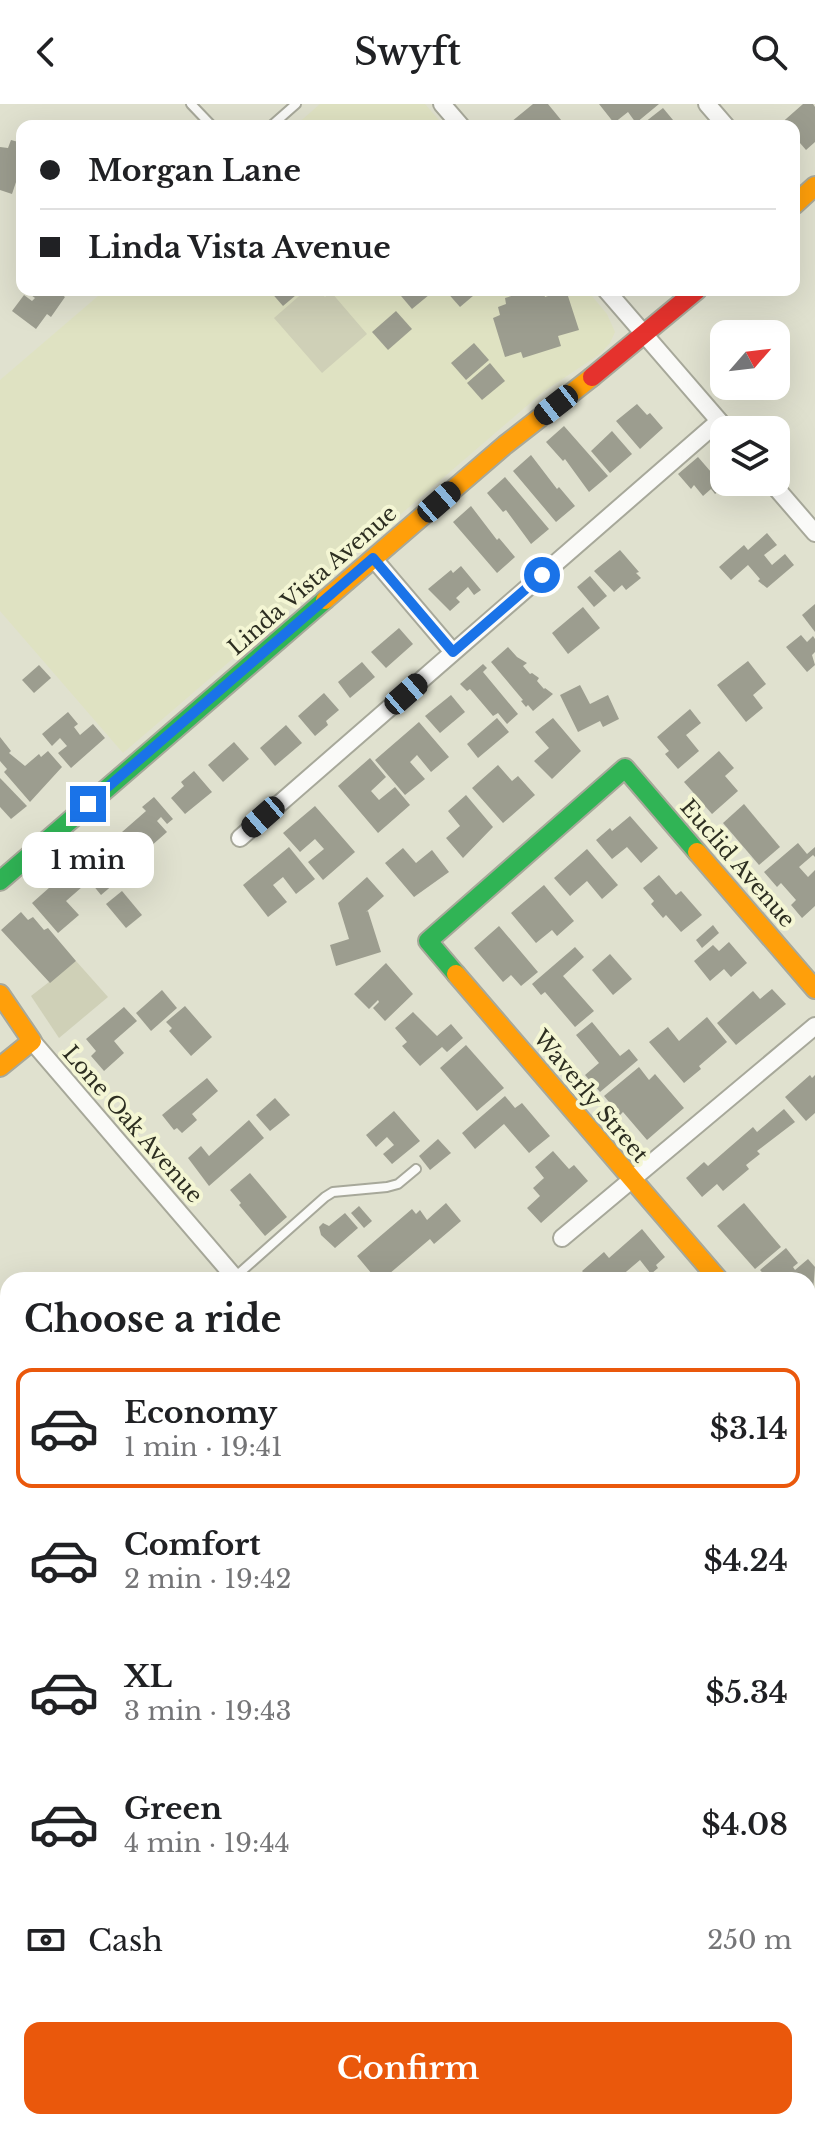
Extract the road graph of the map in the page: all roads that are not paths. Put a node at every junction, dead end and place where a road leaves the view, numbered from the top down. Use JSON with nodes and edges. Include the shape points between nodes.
{"nodes":[{"id":1,"x":191,"y":104,"type":"edge"},
{"id":2,"x":296,"y":104,"type":"edge"},
{"id":3,"x":442,"y":104,"type":"edge"},
{"id":4,"x":707,"y":104,"type":"edge"},
{"id":5,"x":206,"y":120,"type":"edge"},
{"id":6,"x":278,"y":120,"type":"edge"},
{"id":7,"x":456,"y":120,"type":"edge"},
{"id":8,"x":721,"y":120,"type":"edge"},
{"id":9,"x":611,"y":296,"type":"edge"},
{"id":10,"x":690,"y":296,"type":"edge"},
{"id":11,"x":645,"y":335,"type":"junction"},
{"id":12,"x":714,"y":416,"type":"edge"},
{"id":13,"x":710,"y":437,"type":"edge"},
{"id":14,"x":784,"y":496,"type":"edge"},
{"id":15,"x":812,"y":525,"type":"edge"},
{"id":16,"x":373,"y":558,"type":"junction"},
{"id":17,"x":453,"y":652,"type":"junction"},
{"id":18,"x":625,"y":768,"type":"joint"},
{"id":19,"x":240,"y":838,"type":"dead end"},
{"id":20,"x":0,"y":881,"type":"edge"},
{"id":21,"x":815,"y":989,"type":"edge"},
{"id":22,"x":0,"y":994,"type":"edge"},
{"id":23,"x":815,"y":1026,"type":"edge"},
{"id":24,"x":32,"y":1041,"type":"junction"},
{"id":25,"x":0,"y":1067,"type":"edge"},
{"id":26,"x":416,"y":1169,"type":"dead end"},
{"id":27,"x":632,"y":1182,"type":"junction"},
{"id":28,"x":562,"y":1238,"type":"dead end"},
{"id":29,"x":230,"y":1272,"type":"edge"},
{"id":30,"x":244,"y":1272,"type":"edge"},
{"id":31,"x":712,"y":1272,"type":"edge"}],
"edges":[{"from":1,"to":5,"type":"lane"},
{"from":2,"to":6,"type":"lane"},
{"from":3,"to":7,"type":"street"},
{"from":4,"to":8,"type":"street"},
{"from":9,"to":11,"type":"street"},
{"from":10,"to":11,"type":"street","name":"Linda Vista Avenue"},
{"from":11,"to":12,"type":"street"},
{"from":11,"to":16,"type":"street","name":"Linda Vista Avenue"},
{"from":13,"to":17,"type":"street"},
{"from":14,"to":15,"type":"street"},
{"from":16,"to":17,"type":"street"},
{"from":16,"to":20,"type":"street","name":"Linda Vista Avenue"},
{"from":17,"to":19,"type":"street"},
{"from":18,"to":21,"type":"street","name":"Euclid Avenue"},
{"from":18,"to":27,"type":"street","name":"Waverly Street","via":[[428,941]]},
{"from":22,"to":24,"type":"street","name":"Lone Oak Avenue"},
{"from":23,"to":27,"type":"street"},
{"from":24,"to":25,"type":"street"},
{"from":24,"to":29,"type":"street","name":"Lone Oak Avenue"},
{"from":26,"to":30,"type":"lane","via":[[398,1184],[333,1192]]},
{"from":27,"to":28,"type":"street"},
{"from":27,"to":31,"type":"street","name":"Waverly Street"}]}
